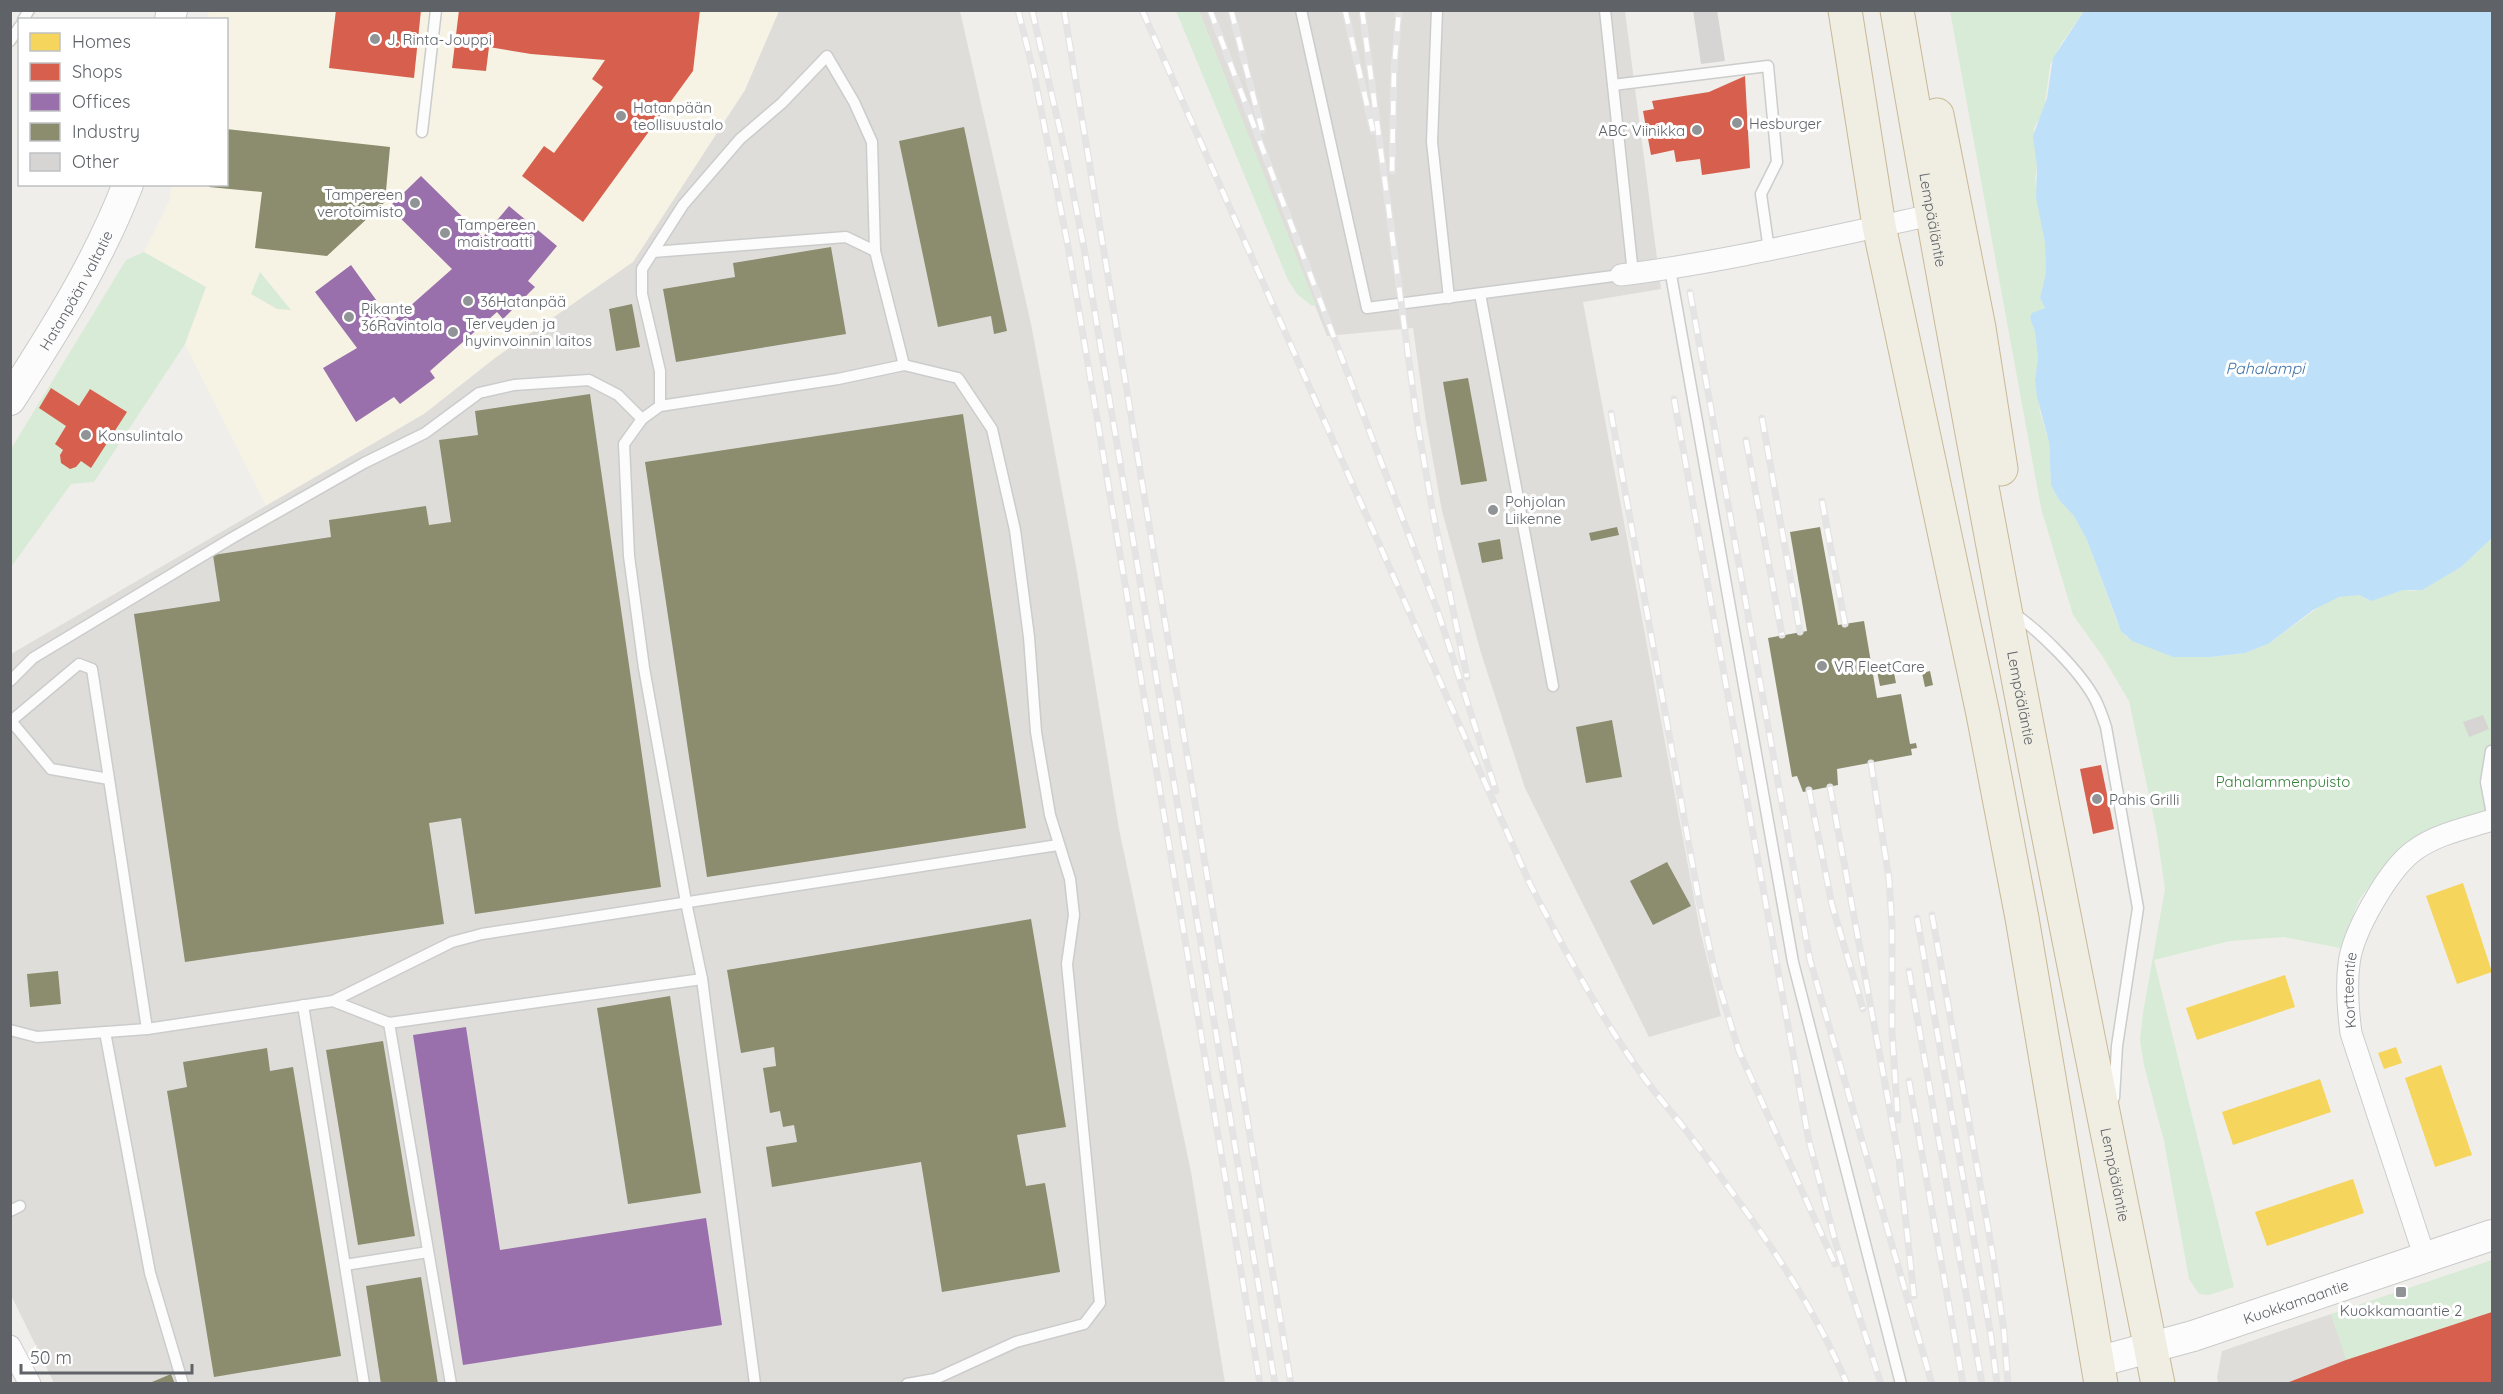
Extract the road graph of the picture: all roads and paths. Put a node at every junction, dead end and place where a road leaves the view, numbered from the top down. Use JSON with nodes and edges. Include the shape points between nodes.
{"nodes":[{"id":1,"x":436,"y":10,"type":"edge"},
{"id":2,"x":1301,"y":10,"type":"edge"},
{"id":3,"x":1437,"y":10,"type":"edge"},
{"id":4,"x":1605,"y":10,"type":"edge"},
{"id":5,"x":1845,"y":10,"type":"edge"},
{"id":6,"x":1897,"y":10,"type":"edge"},
{"id":7,"x":1915,"y":10,"type":"edge"},
{"id":8,"x":1613,"y":85,"type":"junction"},
{"id":9,"x":422,"y":132,"type":"dead end"},
{"id":10,"x":127,"y":186,"type":"edge"},
{"id":11,"x":1932,"y":215,"type":"junction"},
{"id":12,"x":1879,"y":226,"type":"junction"},
{"id":13,"x":1769,"y":250,"type":"junction"},
{"id":14,"x":874,"y":251,"type":"junction"},
{"id":15,"x":653,"y":252,"type":"junction"},
{"id":16,"x":1670,"y":269,"type":"junction"},
{"id":17,"x":1627,"y":274,"type":"junction"},
{"id":18,"x":1480,"y":294,"type":"junction"},
{"id":19,"x":1449,"y":298,"type":"junction"},
{"id":20,"x":904,"y":365,"type":"junction"},
{"id":21,"x":12,"y":397,"type":"edge"},
{"id":22,"x":660,"y":406,"type":"junction"},
{"id":23,"x":642,"y":419,"type":"junction"},
{"id":24,"x":2003,"y":595,"type":"junction"},
{"id":25,"x":10,"y":681,"type":"edge"},
{"id":26,"x":1553,"y":686,"type":"dead end"},
{"id":27,"x":10,"y":721,"type":"edge"},
{"id":28,"x":2491,"y":751,"type":"edge"},
{"id":29,"x":109,"y":779,"type":"junction"},
{"id":30,"x":2493,"y":814,"type":"edge"},
{"id":31,"x":2493,"y":820,"type":"edge"},
{"id":32,"x":1058,"y":845,"type":"junction"},
{"id":33,"x":686,"y":902,"type":"junction"},
{"id":34,"x":702,"y":979,"type":"junction"},
{"id":35,"x":333,"y":1001,"type":"junction"},
{"id":36,"x":303,"y":1005,"type":"junction"},
{"id":37,"x":389,"y":1023,"type":"junction"},
{"id":38,"x":147,"y":1029,"type":"junction"},
{"id":39,"x":10,"y":1030,"type":"edge"},
{"id":40,"x":105,"y":1032,"type":"junction"},
{"id":41,"x":2111,"y":1157,"type":"junction"},
{"id":42,"x":2493,"y":1235,"type":"edge"},
{"id":43,"x":428,"y":1252,"type":"junction"},
{"id":44,"x":2425,"y":1258,"type":"junction"},
{"id":45,"x":345,"y":1265,"type":"junction"},
{"id":46,"x":10,"y":1346,"type":"edge"},
{"id":47,"x":2150,"y":1348,"type":"junction"},
{"id":48,"x":2099,"y":1373,"type":"edge"},
{"id":49,"x":30,"y":1383,"type":"edge"},
{"id":50,"x":183,"y":1383,"type":"edge"},
{"id":51,"x":363,"y":1383,"type":"edge"},
{"id":52,"x":451,"y":1383,"type":"edge"},
{"id":53,"x":755,"y":1383,"type":"edge"},
{"id":54,"x":907,"y":1383,"type":"edge"},
{"id":55,"x":1901,"y":1383,"type":"edge"},
{"id":56,"x":2158,"y":1383,"type":"edge"}],
"edges":[{"from":1,"to":9,"type":"lane"},
{"from":2,"to":19,"type":"lane","via":[[1367,308]]},
{"from":3,"to":19,"type":"lane","via":[[1432,142]]},
{"from":4,"to":8,"type":"lane"},
{"from":5,"to":12,"type":"highway"},
{"from":6,"to":11,"type":"highway","name":"Lempääläntie"},
{"from":7,"to":24,"type":"highway","via":[[1995,422],[2007,520]]},
{"from":8,"to":13,"type":"lane","via":[[1768,66],[1777,162],[1761,194]]},
{"from":8,"to":17,"type":"lane"},
{"from":10,"to":21,"type":"main road","name":"Hatanpään valtatie","via":[[105,241],[69,309]]},
{"from":11,"to":12,"type":"street"},
{"from":11,"to":24,"type":"highway","name":"Lempääläntie"},
{"from":12,"to":13,"type":"street"},
{"from":12,"to":48,"type":"highway","via":[[1983,714],[2037,1000]]},
{"from":13,"to":16,"type":"street"},
{"from":14,"to":15,"type":"lane","via":[[846,237]]},
{"from":14,"to":15,"type":"lane","via":[[872,142],[827,56],[740,139],[684,205]]},
{"from":14,"to":20,"type":"lane"},
{"from":15,"to":22,"type":"lane","via":[[642,269],[642,294],[660,370]]},
{"from":16,"to":17,"type":"street"},
{"from":16,"to":55,"type":"lane","via":[[1793,962]]},
{"from":17,"to":18,"type":"lane"},
{"from":18,"to":19,"type":"lane"},
{"from":18,"to":26,"type":"lane"},
{"from":20,"to":22,"type":"lane"},
{"from":20,"to":32,"type":"lane","via":[[958,378],[992,429],[1015,530],[1036,732]]},
{"from":22,"to":23,"type":"lane"},
{"from":23,"to":25,"type":"lane","via":[[618,395],[589,380],[514,385],[479,393],[425,433],[242,532],[33,658]]},
{"from":23,"to":33,"type":"lane","via":[[624,444],[628,556]]},
{"from":24,"to":41,"type":"highway","name":"Lempääläntie"},
{"from":24,"to":41,"type":"lane","via":[[2085,684],[2106,727],[2138,908],[2117,1046]]},
{"from":27,"to":29,"type":"lane","via":[[51,769]]},
{"from":27,"to":29,"type":"lane","via":[[79,664],[92,669]]},
{"from":28,"to":30,"type":"lane","via":[[2486,782]]},
{"from":29,"to":38,"type":"lane"},
{"from":31,"to":44,"type":"street","name":"Kortteentie","via":[[2414,850],[2370,907],[2349,961],[2346,996],[2351,1033]]},
{"from":32,"to":33,"type":"lane"},
{"from":32,"to":54,"type":"lane","via":[[1070,879],[1074,915],[1067,964],[1100,1303],[1084,1324],[1016,1342],[934,1378]]},
{"from":33,"to":34,"type":"lane"},
{"from":33,"to":35,"type":"lane","via":[[452,942]]},
{"from":34,"to":37,"type":"lane"},
{"from":34,"to":53,"type":"lane"},
{"from":35,"to":36,"type":"lane"},
{"from":35,"to":37,"type":"lane"},
{"from":36,"to":38,"type":"lane"},
{"from":36,"to":45,"type":"lane"},
{"from":37,"to":43,"type":"lane"},
{"from":38,"to":40,"type":"lane"},
{"from":39,"to":40,"type":"lane","via":[[37,1037]]},
{"from":40,"to":50,"type":"lane","via":[[150,1273]]},
{"from":41,"to":47,"type":"highway","name":"Lempääläntie"},
{"from":42,"to":44,"type":"main road","name":"Kuokkamaantie"},
{"from":43,"to":45,"type":"lane"},
{"from":43,"to":52,"type":"lane"},
{"from":44,"to":47,"type":"main road","name":"Kuokkamaantie"},
{"from":45,"to":51,"type":"lane"},
{"from":46,"to":49,"type":"street"},
{"from":47,"to":48,"type":"main road","name":"Kuokkamaantie"},
{"from":47,"to":56,"type":"highway","name":"Lempääläntie"}]}
